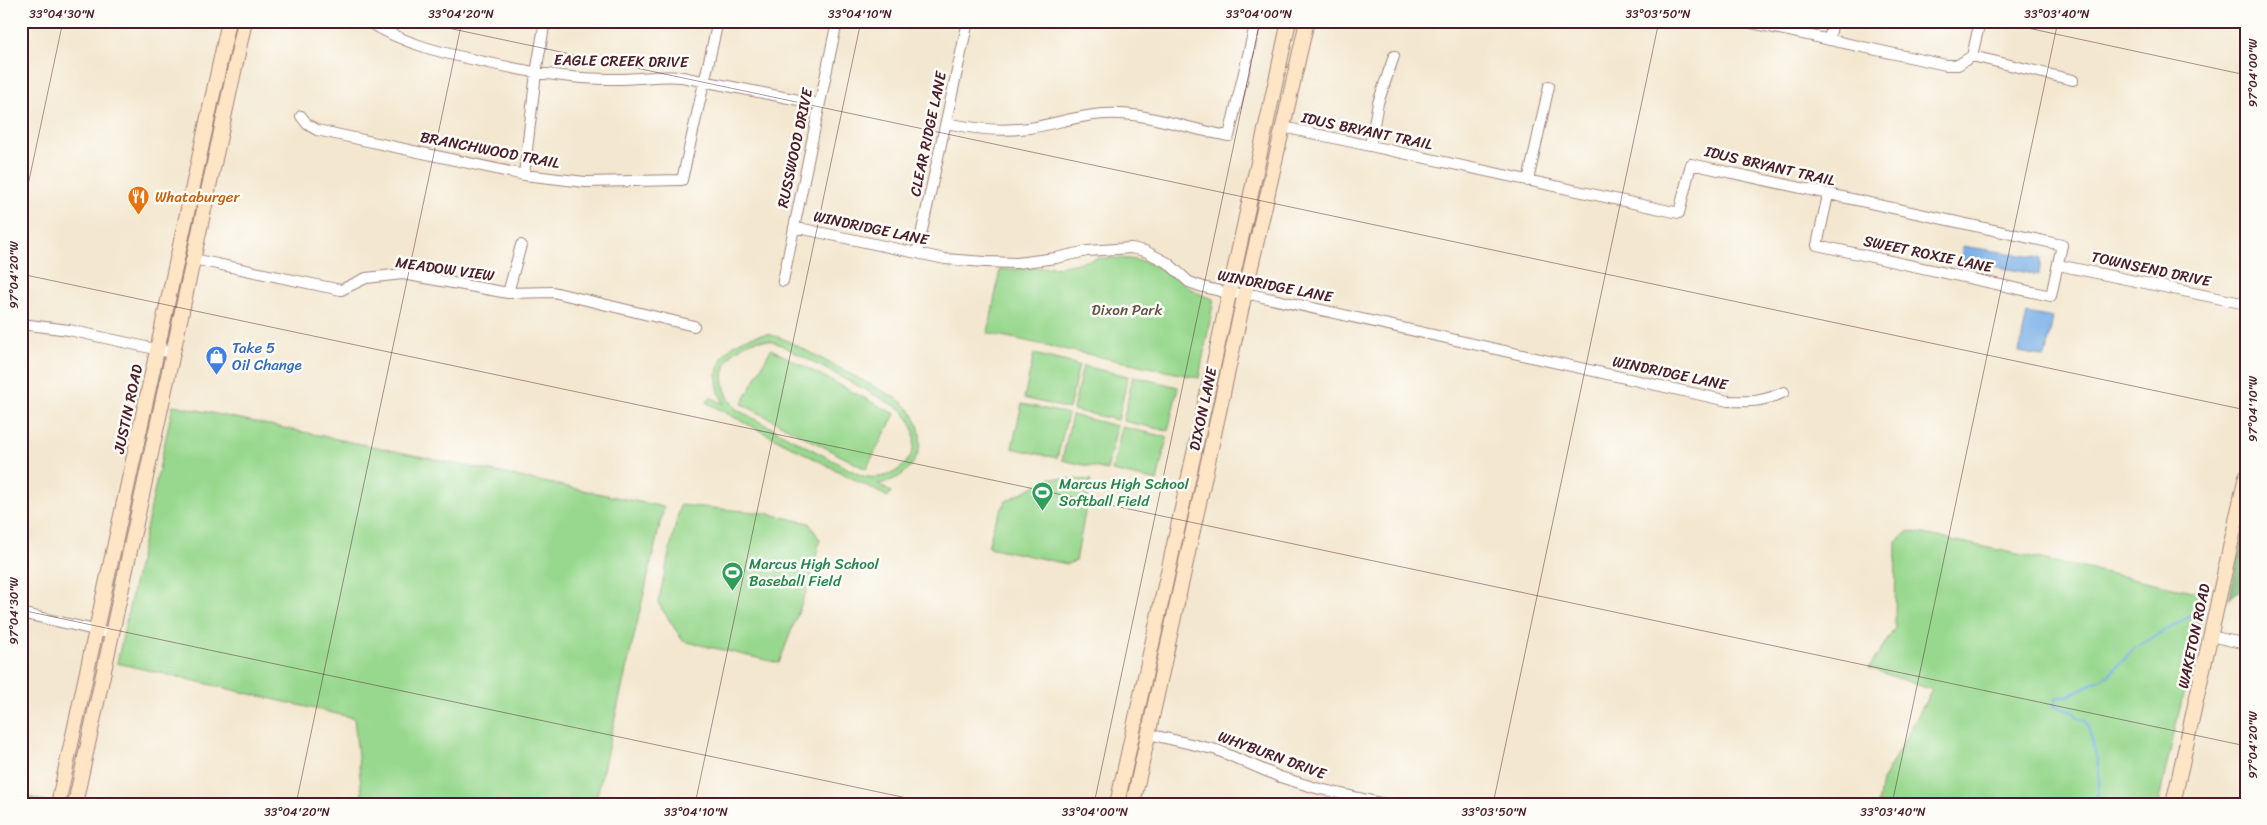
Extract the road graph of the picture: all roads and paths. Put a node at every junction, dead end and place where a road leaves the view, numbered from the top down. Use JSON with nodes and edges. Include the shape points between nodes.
{"nodes":[{"id":1,"x":229,"y":21,"type":"edge"},
{"id":2,"x":245,"y":21,"type":"edge"},
{"id":3,"x":368,"y":21,"type":"edge"},
{"id":4,"x":545,"y":21,"type":"edge"},
{"id":5,"x":718,"y":21,"type":"edge"},
{"id":6,"x":837,"y":21,"type":"edge"},
{"id":7,"x":968,"y":21,"type":"edge"},
{"id":8,"x":1256,"y":21,"type":"edge"},
{"id":9,"x":1290,"y":21,"type":"edge"},
{"id":10,"x":1307,"y":21,"type":"edge"},
{"id":11,"x":1742,"y":21,"type":"edge"},
{"id":12,"x":1834,"y":21,"type":"edge"},
{"id":13,"x":1980,"y":21,"type":"edge"},
{"id":14,"x":1830,"y":40,"type":"junction"},
{"id":15,"x":1394,"y":56,"type":"dead end"},
{"id":16,"x":1972,"y":56,"type":"junction"},
{"id":17,"x":536,"y":73,"type":"junction"},
{"id":18,"x":705,"y":80,"type":"junction"},
{"id":19,"x":2072,"y":80,"type":"dead end"},
{"id":20,"x":1549,"y":86,"type":"dead end"},
{"id":21,"x":819,"y":104,"type":"junction"},
{"id":22,"x":301,"y":116,"type":"dead end"},
{"id":23,"x":946,"y":123,"type":"junction"},
{"id":24,"x":1283,"y":127,"type":"junction"},
{"id":25,"x":1370,"y":146,"type":"junction"},
{"id":26,"x":524,"y":175,"type":"junction"},
{"id":27,"x":1528,"y":182,"type":"junction"},
{"id":28,"x":1828,"y":194,"type":"junction"},
{"id":29,"x":794,"y":227,"type":"junction"},
{"id":30,"x":521,"y":245,"type":"dead end"},
{"id":31,"x":918,"y":253,"type":"junction"},
{"id":32,"x":193,"y":259,"type":"junction"},
{"id":33,"x":2058,"y":265,"type":"junction"},
{"id":34,"x":782,"y":281,"type":"dead end"},
{"id":35,"x":508,"y":293,"type":"junction"},
{"id":36,"x":1245,"y":293,"type":"junction"},
{"id":37,"x":1228,"y":294,"type":"junction"},
{"id":38,"x":2243,"y":302,"type":"edge"},
{"id":39,"x":21,"y":324,"type":"edge"},
{"id":40,"x":694,"y":326,"type":"dead end"},
{"id":41,"x":157,"y":350,"type":"junction"},
{"id":42,"x":173,"y":353,"type":"junction"},
{"id":43,"x":1784,"y":392,"type":"dead end"},
{"id":44,"x":2246,"y":476,"type":"edge"},
{"id":45,"x":21,"y":612,"type":"edge"},
{"id":46,"x":96,"y":630,"type":"junction"},
{"id":47,"x":112,"y":634,"type":"junction"},
{"id":48,"x":2210,"y":636,"type":"junction"},
{"id":49,"x":2246,"y":644,"type":"edge"},
{"id":50,"x":1148,"y":734,"type":"junction"},
{"id":51,"x":58,"y":804,"type":"edge"},
{"id":52,"x":75,"y":804,"type":"edge"},
{"id":53,"x":1117,"y":804,"type":"edge"},
{"id":54,"x":1133,"y":804,"type":"edge"},
{"id":55,"x":1385,"y":804,"type":"edge"},
{"id":56,"x":2174,"y":804,"type":"edge"}],
"edges":[{"from":1,"to":41,"type":"main road","name":"JUSTIN ROAD"},
{"from":2,"to":32,"type":"main road"},
{"from":3,"to":17,"type":"street","name":"EAGLE CREEK DRIVE","via":[[399,38],[444,54]]},
{"from":4,"to":17,"type":"street"},
{"from":5,"to":18,"type":"street"},
{"from":6,"to":21,"type":"street","name":"RUSSWOOD DRIVE"},
{"from":7,"to":23,"type":"street","name":"CLEAR RIDGE LANE"},
{"from":8,"to":23,"type":"street","via":[[1229,136],[1127,114],[1080,117],[1008,130]]},
{"from":9,"to":37,"type":"main road","name":"DIXON LANE"},
{"from":10,"to":24,"type":"main road","name":"DIXON LANE"},
{"from":11,"to":14,"type":"street"},
{"from":12,"to":14,"type":"street"},
{"from":13,"to":16,"type":"street"},
{"from":14,"to":16,"type":"street","via":[[1946,65],[1958,65]]},
{"from":15,"to":25,"type":"street","via":[[1378,103]]},
{"from":16,"to":19,"type":"street"},
{"from":17,"to":18,"type":"street","name":"EAGLE CREEK DRIVE","via":[[612,79],[663,76]]},
{"from":17,"to":26,"type":"street"},
{"from":18,"to":21,"type":"street","name":"EAGLE CREEK DRIVE"},
{"from":18,"to":26,"type":"street","name":"BRANCHWOOD TRAIL","via":[[682,180],[585,182]]},
{"from":20,"to":27,"type":"street"},
{"from":21,"to":29,"type":"street","name":"RUSSWOOD DRIVE"},
{"from":22,"to":26,"type":"street","name":"BRANCHWOOD TRAIL","via":[[307,124],[324,132]]},
{"from":23,"to":31,"type":"street","name":"CLEAR RIDGE LANE"},
{"from":24,"to":25,"type":"street","name":"IDUS BRYANT TRAIL"},
{"from":24,"to":36,"type":"main road","name":"DIXON LANE"},
{"from":25,"to":27,"type":"street","name":"IDUS BRYANT TRAIL"},
{"from":27,"to":28,"type":"street","name":"IDUS BRYANT TRAIL","via":[[1678,213],[1690,164]]},
{"from":28,"to":33,"type":"street","name":"IDUS BRYANT TRAIL","via":[[2062,245]]},
{"from":28,"to":33,"type":"street","name":"SWEET ROXIE LANE","via":[[1817,245],[2052,296]]},
{"from":29,"to":31,"type":"street","name":"WINDRIDGE LANE"},
{"from":29,"to":34,"type":"street","name":"RUSSWOOD DRIVE"},
{"from":30,"to":35,"type":"street"},
{"from":31,"to":37,"type":"street","name":"WINDRIDGE LANE","via":[[953,260],[1017,262],[1130,248],[1145,251],[1168,263],[1189,282]]},
{"from":32,"to":35,"type":"street","name":"MEADOW VIEW","via":[[341,290],[366,278],[403,274]]},
{"from":32,"to":42,"type":"main road"},
{"from":33,"to":38,"type":"street","name":"TOWNSEND DRIVE"},
{"from":35,"to":40,"type":"street","name":"MEADOW VIEW","via":[[553,292]]},
{"from":36,"to":37,"type":"street","name":"WINDRIDGE LANE"},
{"from":36,"to":43,"type":"street","name":"WINDRIDGE LANE","via":[[1728,401],[1750,403]]},
{"from":36,"to":50,"type":"main road","name":"DIXON LANE"},
{"from":37,"to":53,"type":"main road","name":"DIXON LANE"},
{"from":39,"to":41,"type":"street","via":[[69,330]]},
{"from":41,"to":42,"type":"street"},
{"from":41,"to":46,"type":"main road","name":"JUSTIN ROAD"},
{"from":42,"to":47,"type":"main road"},
{"from":44,"to":48,"type":"main road","name":"WAKETON ROAD"},
{"from":45,"to":46,"type":"street"},
{"from":46,"to":47,"type":"street"},
{"from":46,"to":51,"type":"main road","name":"JUSTIN ROAD"},
{"from":47,"to":52,"type":"main road"},
{"from":48,"to":49,"type":"street"},
{"from":48,"to":56,"type":"main road","name":"WAKETON ROAD"},
{"from":50,"to":54,"type":"main road","name":"DIXON LANE"},
{"from":50,"to":55,"type":"street","name":"WHYBURN DRIVE","via":[[1217,750],[1280,777]]}]}
